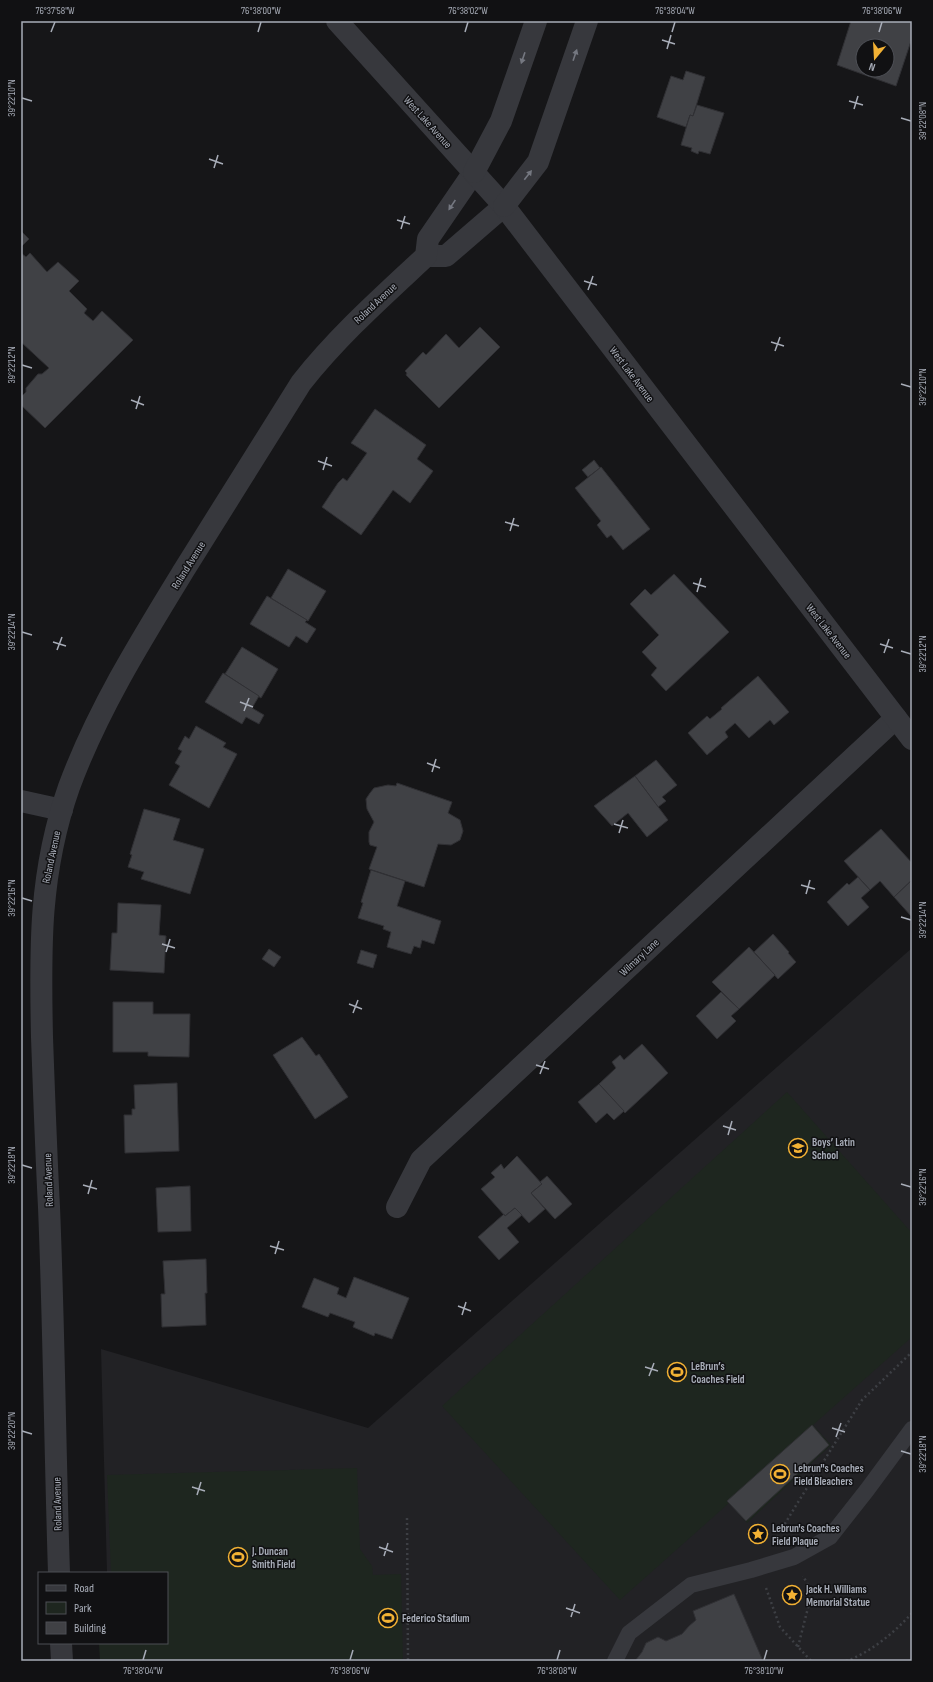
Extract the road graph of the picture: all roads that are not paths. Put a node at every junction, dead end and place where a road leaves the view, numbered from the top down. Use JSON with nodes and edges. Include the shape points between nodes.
{"nodes":[{"id":1,"x":337,"y":21,"type":"edge"},
{"id":2,"x":536,"y":21,"type":"edge"},
{"id":3,"x":587,"y":21,"type":"edge"},
{"id":4,"x":474,"y":172,"type":"junction"},
{"id":5,"x":504,"y":206,"type":"junction"},
{"id":6,"x":426,"y":256,"type":"junction"},
{"id":7,"x":896,"y":718,"type":"junction"},
{"id":8,"x":912,"y":739,"type":"edge"},
{"id":9,"x":21,"y":801,"type":"edge"},
{"id":10,"x":62,"y":810,"type":"junction"},
{"id":11,"x":397,"y":1207,"type":"dead end"},
{"id":12,"x":912,"y":1429,"type":"edge"},
{"id":13,"x":59,"y":1572,"type":"edge"},
{"id":14,"x":61,"y":1644,"type":"edge"},
{"id":15,"x":62,"y":1661,"type":"edge"},
{"id":16,"x":615,"y":1661,"type":"edge"}],
"edges":[{"from":1,"to":4,"type":"street","name":"West Lake Avenue"},
{"from":2,"to":4,"type":"street","one_way":true,"via":[[501,121]]},
{"from":5,"to":3,"type":"street","one_way":true,"via":[[538,162]]},
{"from":4,"to":5,"type":"street","name":"West Lake Avenue"},
{"from":4,"to":6,"type":"street","one_way":true,"via":[[428,239]]},
{"from":5,"to":6,"type":"street","via":[[446,256]]},
{"from":5,"to":7,"type":"street","name":"West Lake Avenue"},
{"from":6,"to":10,"type":"street","name":"Roland Avenue","via":[[362,315],[325,353],[301,383],[163,604],[123,674],[90,735]]},
{"from":7,"to":8,"type":"street","name":"West Lake Avenue"},
{"from":7,"to":11,"type":"street","name":"Wilmary Lane","via":[[421,1160]]},
{"from":9,"to":10,"type":"street"},
{"from":10,"to":13,"type":"street","name":"Roland Avenue","via":[[49,858],[44,896],[41,975]]},
{"from":12,"to":16,"type":"lane","via":[[830,1537],[794,1557],[691,1585],[629,1633]]},
{"from":14,"to":15,"type":"street"}]}
